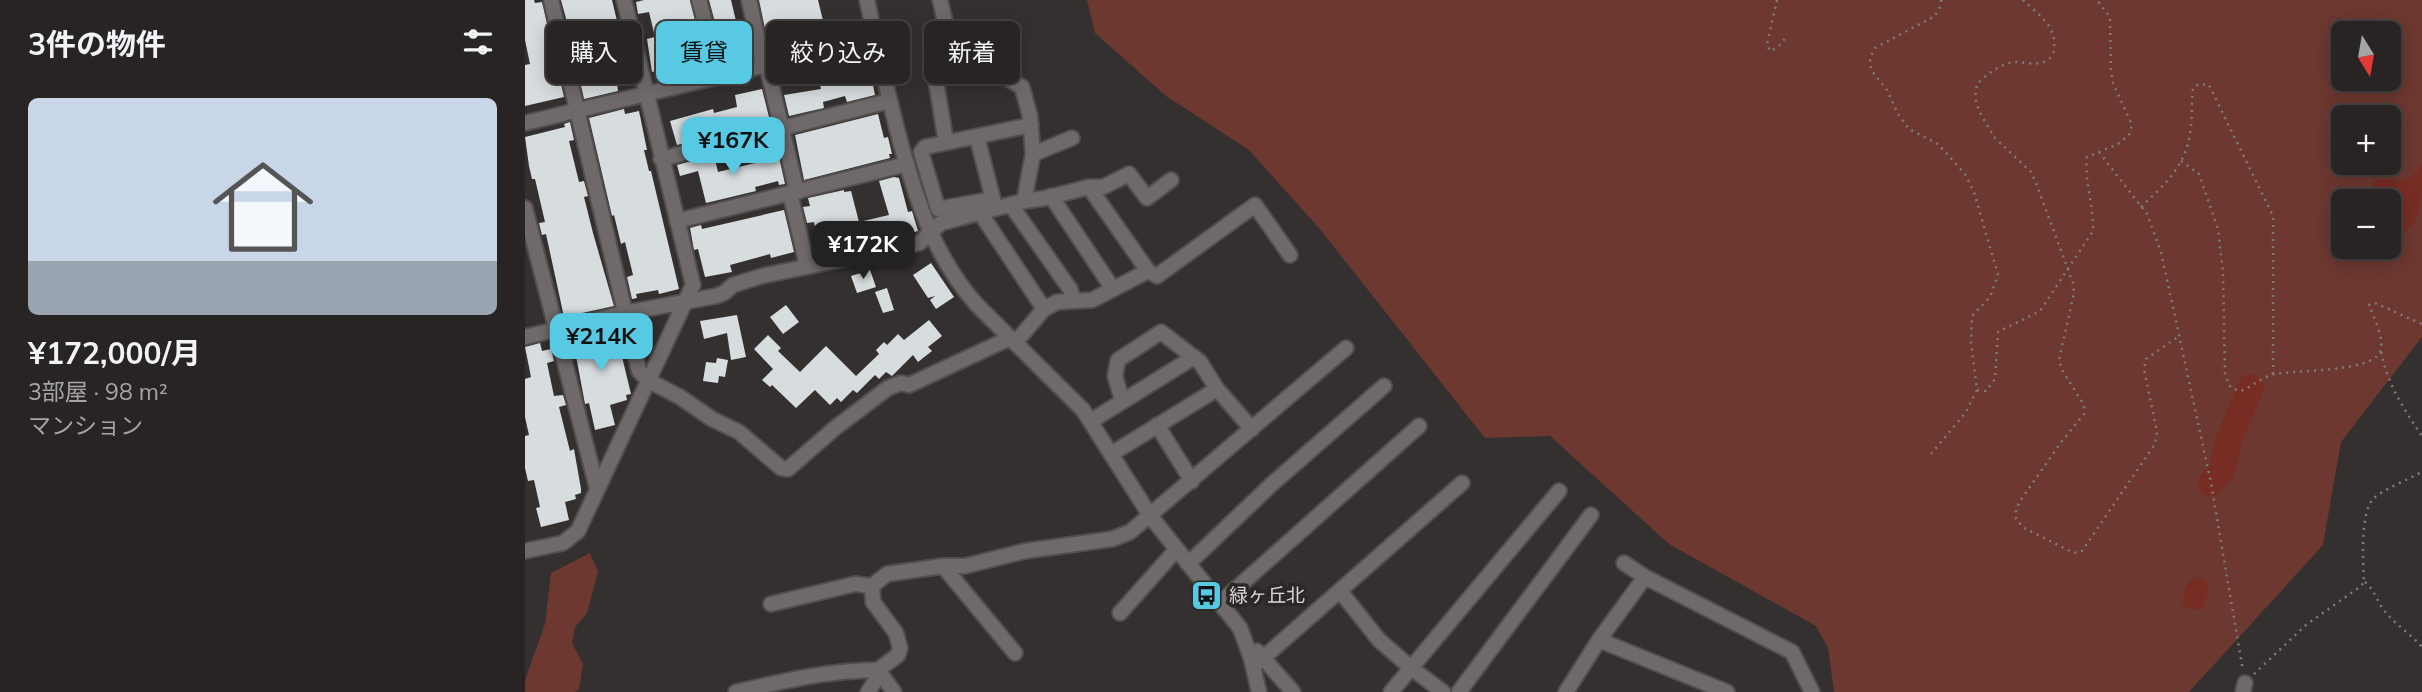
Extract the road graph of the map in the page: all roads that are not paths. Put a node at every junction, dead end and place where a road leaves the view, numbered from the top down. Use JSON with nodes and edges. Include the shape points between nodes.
{"nodes":[{"id":1,"x":551,"y":0,"type":"edge"},
{"id":2,"x":624,"y":0,"type":"edge"},
{"id":3,"x":699,"y":0,"type":"edge"},
{"id":4,"x":749,"y":0,"type":"edge"},
{"id":5,"x":867,"y":0,"type":"edge"},
{"id":6,"x":940,"y":0,"type":"edge"},
{"id":7,"x":705,"y":21,"type":"edge"},
{"id":8,"x":871,"y":21,"type":"edge"},
{"id":9,"x":944,"y":21,"type":"edge"},
{"id":10,"x":764,"y":64,"type":"junction"},
{"id":11,"x":752,"y":67,"type":"edge"},
{"id":12,"x":681,"y":84,"type":"edge"},
{"id":13,"x":886,"y":84,"type":"edge"},
{"id":14,"x":936,"y":84,"type":"edge"},
{"id":15,"x":1017,"y":84,"type":"edge"},
{"id":16,"x":647,"y":92,"type":"junction"},
{"id":17,"x":890,"y":101,"type":"junction"},
{"id":18,"x":578,"y":109,"type":"junction"},
{"id":19,"x":525,"y":122,"type":"edge"},
{"id":20,"x":1031,"y":125,"type":"junction"},
{"id":21,"x":782,"y":128,"type":"junction"},
{"id":22,"x":977,"y":137,"type":"junction"},
{"id":23,"x":1072,"y":138,"type":"dead end"},
{"id":24,"x":946,"y":142,"type":"junction"},
{"id":25,"x":1033,"y":154,"type":"junction"},
{"id":26,"x":661,"y":159,"type":"junction"},
{"id":27,"x":907,"y":164,"type":"junction"},
{"id":28,"x":1171,"y":180,"type":"dead end"},
{"id":29,"x":1090,"y":187,"type":"junction"},
{"id":30,"x":794,"y":192,"type":"junction"},
{"id":31,"x":1051,"y":196,"type":"junction"},
{"id":32,"x":1024,"y":201,"type":"junction"},
{"id":33,"x":994,"y":207,"type":"junction"},
{"id":34,"x":525,"y":208,"type":"edge"},
{"id":35,"x":677,"y":221,"type":"junction"},
{"id":36,"x":930,"y":235,"type":"junction"},
{"id":37,"x":1290,"y":254,"type":"dead end"},
{"id":38,"x":807,"y":266,"type":"junction"},
{"id":39,"x":1148,"y":271,"type":"junction"},
{"id":40,"x":1113,"y":289,"type":"junction"},
{"id":41,"x":688,"y":300,"type":"junction"},
{"id":42,"x":1074,"y":301,"type":"junction"},
{"id":43,"x":1044,"y":309,"type":"junction"},
{"id":44,"x":625,"y":313,"type":"junction"},
{"id":45,"x":555,"y":330,"type":"junction"},
{"id":46,"x":525,"y":337,"type":"edge"},
{"id":47,"x":1013,"y":340,"type":"junction"},
{"id":48,"x":1346,"y":348,"type":"dead end"},
{"id":49,"x":1194,"y":357,"type":"junction"},
{"id":50,"x":649,"y":381,"type":"junction"},
{"id":51,"x":1384,"y":386,"type":"dead end"},
{"id":52,"x":1217,"y":388,"type":"junction"},
{"id":53,"x":1122,"y":400,"type":"junction"},
{"id":54,"x":1091,"y":421,"type":"junction"},
{"id":55,"x":1157,"y":425,"type":"junction"},
{"id":56,"x":1419,"y":426,"type":"dead end"},
{"id":57,"x":1252,"y":429,"type":"junction"},
{"id":58,"x":1111,"y":454,"type":"junction"},
{"id":59,"x":1192,"y":481,"type":"junction"},
{"id":60,"x":1462,"y":483,"type":"dead end"},
{"id":61,"x":597,"y":488,"type":"junction"},
{"id":62,"x":1559,"y":491,"type":"dead end"},
{"id":63,"x":1591,"y":515,"type":"dead end"},
{"id":64,"x":1151,"y":517,"type":"junction"},
{"id":65,"x":1176,"y":550,"type":"junction"},
{"id":66,"x":525,"y":551,"type":"edge"},
{"id":67,"x":1624,"y":563,"type":"dead end"},
{"id":68,"x":1188,"y":564,"type":"junction"},
{"id":69,"x":943,"y":566,"type":"junction"},
{"id":70,"x":1645,"y":577,"type":"junction"},
{"id":71,"x":872,"y":586,"type":"junction"},
{"id":72,"x":1340,"y":591,"type":"junction"},
{"id":73,"x":1220,"y":603,"type":"junction"},
{"id":74,"x":771,"y":604,"type":"dead end"},
{"id":75,"x":1120,"y":613,"type":"dead end"},
{"id":76,"x":1599,"y":639,"type":"junction"},
{"id":77,"x":1015,"y":653,"type":"dead end"},
{"id":78,"x":1258,"y":662,"type":"junction"},
{"id":79,"x":1410,"y":667,"type":"junction"},
{"id":80,"x":879,"y":670,"type":"junction"},
{"id":81,"x":736,"y":692,"type":"edge"},
{"id":82,"x":868,"y":692,"type":"edge"},
{"id":83,"x":894,"y":692,"type":"edge"},
{"id":84,"x":1259,"y":692,"type":"edge"},
{"id":85,"x":1293,"y":692,"type":"edge"},
{"id":86,"x":1391,"y":692,"type":"edge"},
{"id":87,"x":1443,"y":692,"type":"edge"},
{"id":88,"x":1458,"y":692,"type":"edge"},
{"id":89,"x":1566,"y":692,"type":"edge"},
{"id":90,"x":1727,"y":692,"type":"edge"},
{"id":91,"x":1812,"y":692,"type":"edge"}],
"edges":[{"from":1,"to":18,"type":"street"},
{"from":2,"to":16,"type":"street"},
{"from":3,"to":7,"type":"street"},
{"from":4,"to":10,"type":"street"},
{"from":5,"to":8,"type":"street"},
{"from":6,"to":9,"type":"street"},
{"from":10,"to":11,"type":"street"},
{"from":10,"to":21,"type":"street"},
{"from":12,"to":16,"type":"street"},
{"from":13,"to":17,"type":"street"},
{"from":14,"to":24,"type":"street"},
{"from":15,"to":20,"type":"street","via":[[1022,87]]},
{"from":16,"to":18,"type":"street"},
{"from":16,"to":26,"type":"street"},
{"from":17,"to":21,"type":"street"},
{"from":17,"to":27,"type":"street"},
{"from":18,"to":19,"type":"street"},
{"from":18,"to":44,"type":"street"},
{"from":20,"to":22,"type":"street"},
{"from":20,"to":25,"type":"street"},
{"from":21,"to":26,"type":"street"},
{"from":21,"to":30,"type":"street"},
{"from":22,"to":24,"type":"street"},
{"from":22,"to":33,"type":"street"},
{"from":23,"to":25,"type":"street"},
{"from":24,"to":33,"type":"street","via":[[921,152],[938,209]]},
{"from":25,"to":32,"type":"street"},
{"from":26,"to":35,"type":"street"},
{"from":27,"to":30,"type":"street"},
{"from":27,"to":36,"type":"street"},
{"from":28,"to":29,"type":"street","via":[[1147,198],[1129,174],[1103,187]]},
{"from":29,"to":31,"type":"street"},
{"from":29,"to":39,"type":"street"},
{"from":30,"to":35,"type":"street"},
{"from":30,"to":38,"type":"street"},
{"from":31,"to":32,"type":"street"},
{"from":31,"to":40,"type":"street"},
{"from":32,"to":33,"type":"street"},
{"from":33,"to":36,"type":"street","via":[[941,223]]},
{"from":33,"to":42,"type":"street","via":[[1013,208]]},
{"from":33,"to":43,"type":"street"},
{"from":34,"to":45,"type":"street"},
{"from":35,"to":41,"type":"street","via":[[693,285]]},
{"from":36,"to":38,"type":"street","via":[[908,246]]},
{"from":36,"to":47,"type":"street","via":[[963,289]]},
{"from":37,"to":39,"type":"street","via":[[1255,205],[1157,275]]},
{"from":38,"to":41,"type":"street","via":[[743,282],[716,296]]},
{"from":39,"to":40,"type":"street"},
{"from":40,"to":42,"type":"street","via":[[1092,300]]},
{"from":41,"to":44,"type":"street"},
{"from":41,"to":50,"type":"street"},
{"from":42,"to":43,"type":"street"},
{"from":43,"to":47,"type":"street"},
{"from":44,"to":45,"type":"street"},
{"from":44,"to":50,"type":"street","via":[[639,371]]},
{"from":45,"to":46,"type":"street"},
{"from":45,"to":61,"type":"street"},
{"from":47,"to":50,"type":"street","via":[[909,385],[888,388],[788,469],[739,432]]},
{"from":47,"to":54,"type":"street"},
{"from":48,"to":57,"type":"street"},
{"from":49,"to":52,"type":"street"},
{"from":49,"to":53,"type":"street"},
{"from":49,"to":53,"type":"street","via":[[1161,332],[1118,360],[1115,376]]},
{"from":50,"to":61,"type":"street"},
{"from":51,"to":68,"type":"street"},
{"from":52,"to":55,"type":"street"},
{"from":52,"to":57,"type":"street"},
{"from":53,"to":54,"type":"street"},
{"from":54,"to":58,"type":"street"},
{"from":55,"to":58,"type":"street"},
{"from":55,"to":59,"type":"street"},
{"from":56,"to":73,"type":"street"},
{"from":57,"to":59,"type":"street"},
{"from":58,"to":64,"type":"street"},
{"from":59,"to":64,"type":"street"},
{"from":60,"to":72,"type":"street"},
{"from":61,"to":66,"type":"street","via":[[571,538]]},
{"from":62,"to":79,"type":"street"},
{"from":63,"to":88,"type":"street"},
{"from":64,"to":65,"type":"street"},
{"from":64,"to":69,"type":"street","via":[[1112,539]]},
{"from":65,"to":68,"type":"street"},
{"from":65,"to":75,"type":"street"},
{"from":67,"to":70,"type":"street"},
{"from":68,"to":73,"type":"street"},
{"from":69,"to":71,"type":"street","via":[[887,574]]},
{"from":69,"to":77,"type":"street"},
{"from":70,"to":76,"type":"street"},
{"from":70,"to":91,"type":"street","via":[[1792,652]]},
{"from":71,"to":74,"type":"street","via":[[855,584]]},
{"from":71,"to":80,"type":"street","via":[[873,602],[896,633],[900,648]]},
{"from":72,"to":78,"type":"street"},
{"from":72,"to":79,"type":"street","via":[[1379,640]]},
{"from":73,"to":78,"type":"street"},
{"from":76,"to":89,"type":"street"},
{"from":76,"to":90,"type":"street"},
{"from":78,"to":84,"type":"street"},
{"from":78,"to":85,"type":"street"},
{"from":79,"to":86,"type":"street"},
{"from":79,"to":87,"type":"street"},
{"from":80,"to":81,"type":"street","via":[[851,670]]},
{"from":80,"to":82,"type":"street"},
{"from":80,"to":83,"type":"street"}]}
